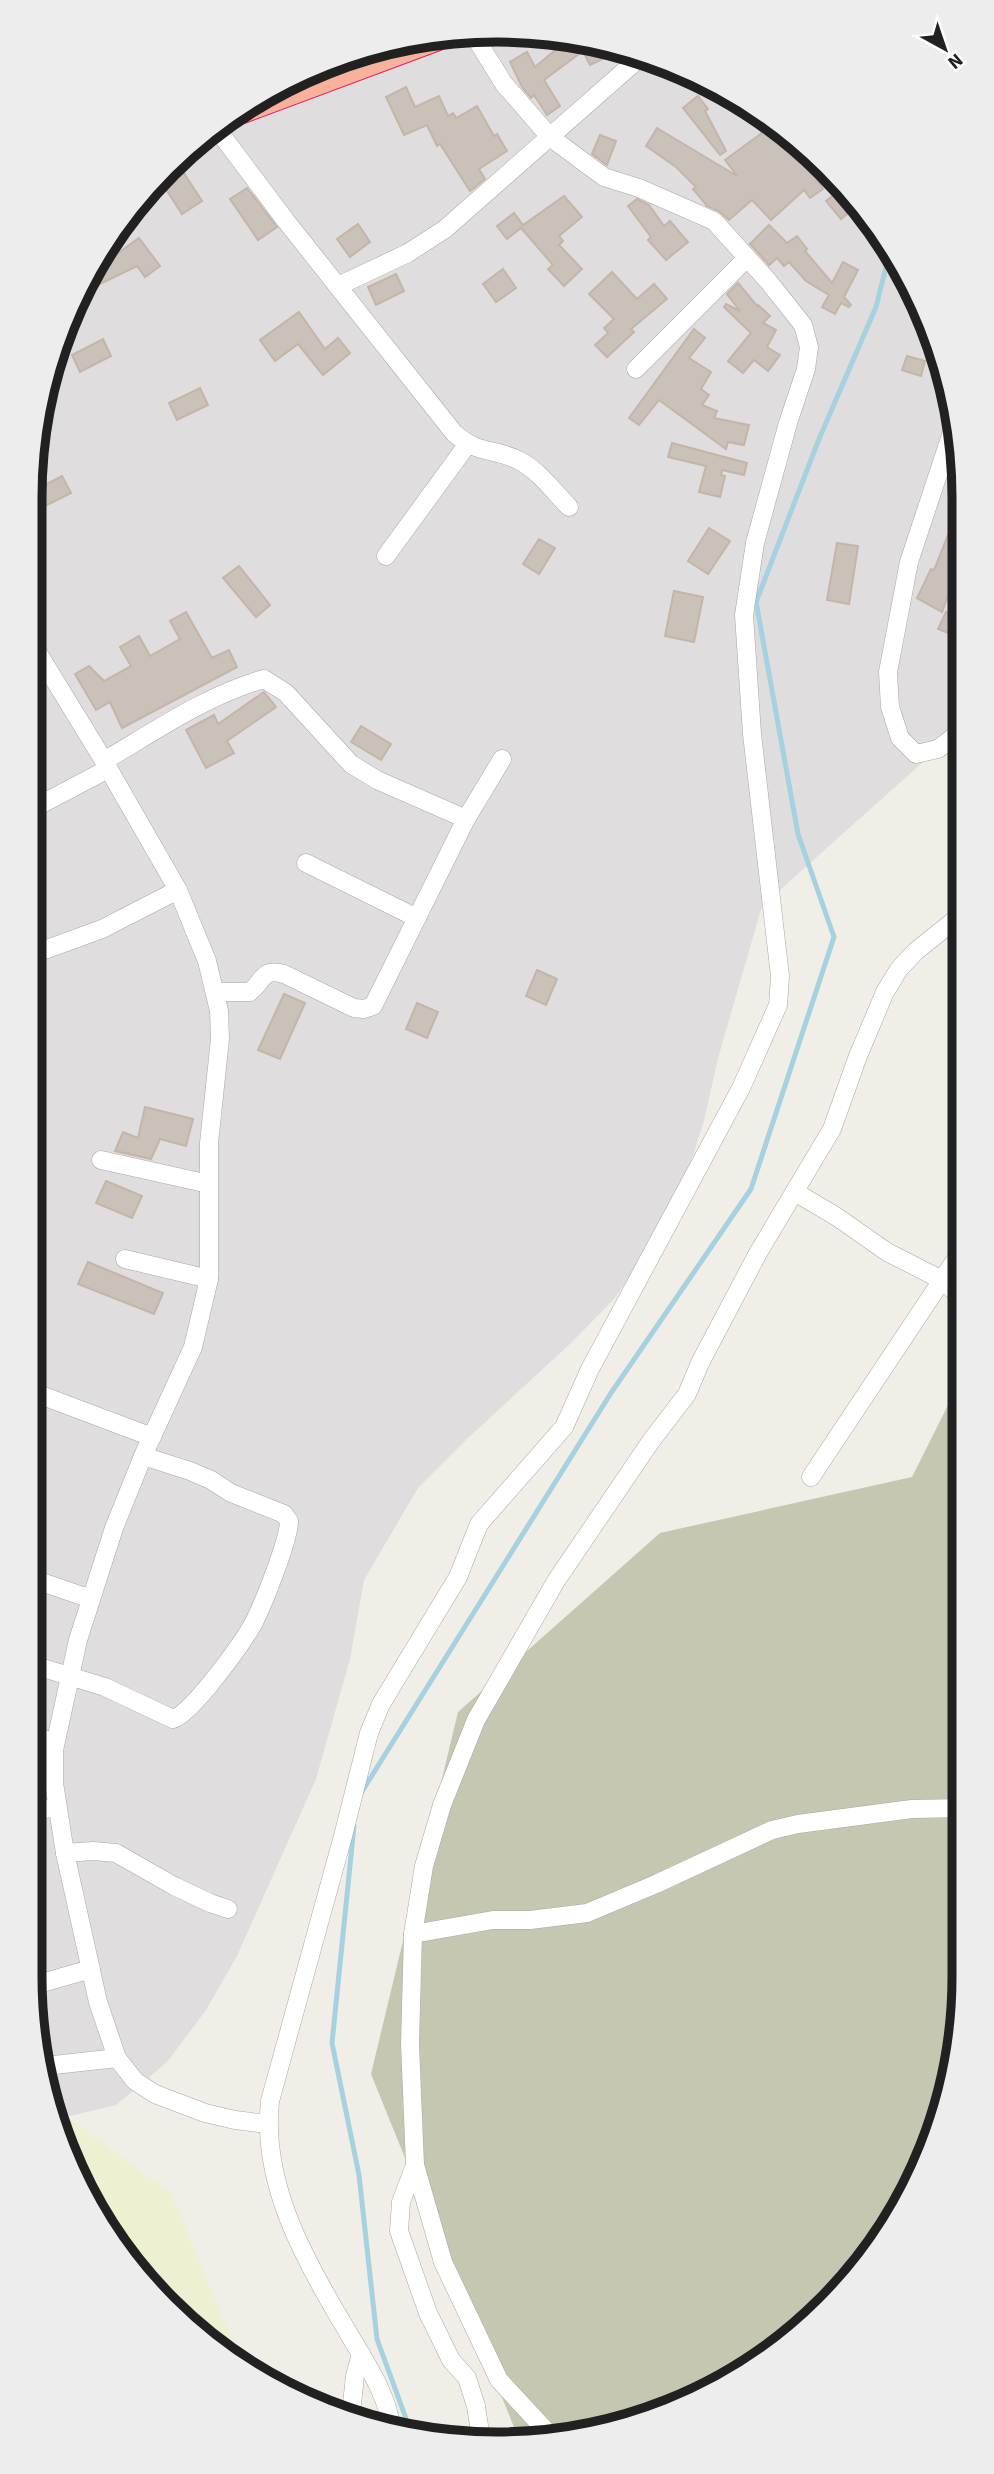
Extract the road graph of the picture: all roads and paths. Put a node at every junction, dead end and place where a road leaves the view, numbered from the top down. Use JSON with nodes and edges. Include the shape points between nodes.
{"nodes":[{"id":1,"x":478,"y":43,"type":"edge"},
{"id":2,"x":366,"y":62,"type":"edge"},
{"id":3,"x":633,"y":63,"type":"edge"},
{"id":4,"x":312,"y":82,"type":"edge"},
{"id":5,"x":222,"y":134,"type":"edge"},
{"id":6,"x":550,"y":137,"type":"junction"},
{"id":7,"x":747,"y":258,"type":"junction"},
{"id":8,"x":338,"y":286,"type":"junction"},
{"id":9,"x":636,"y":369,"type":"dead end"},
{"id":10,"x":949,"y":443,"type":"edge"},
{"id":11,"x":467,"y":445,"type":"junction"},
{"id":12,"x":569,"y":507,"type":"dead end"},
{"id":13,"x":386,"y":556,"type":"dead end"},
{"id":14,"x":42,"y":660,"type":"edge"},
{"id":15,"x":952,"y":738,"type":"edge"},
{"id":16,"x":502,"y":759,"type":"dead end"},
{"id":17,"x":106,"y":765,"type":"junction"},
{"id":18,"x":42,"y":803,"type":"edge"},
{"id":19,"x":466,"y":818,"type":"junction"},
{"id":20,"x":306,"y":863,"type":"dead end"},
{"id":21,"x":178,"y":890,"type":"junction"},
{"id":22,"x":417,"y":918,"type":"junction"},
{"id":23,"x":952,"y":922,"type":"edge"},
{"id":24,"x":47,"y":949,"type":"dead end"},
{"id":25,"x":215,"y":992,"type":"junction"},
{"id":26,"x":101,"y":1160,"type":"dead end"},
{"id":27,"x":209,"y":1184,"type":"junction"},
{"id":28,"x":794,"y":1192,"type":"junction"},
{"id":29,"x":125,"y":1259,"type":"dead end"},
{"id":30,"x":952,"y":1265,"type":"edge"},
{"id":31,"x":209,"y":1279,"type":"junction"},
{"id":32,"x":942,"y":1280,"type":"junction"},
{"id":33,"x":952,"y":1289,"type":"edge"},
{"id":34,"x":42,"y":1396,"type":"edge"},
{"id":35,"x":152,"y":1437,"type":"junction"},
{"id":36,"x":143,"y":1456,"type":"junction"},
{"id":37,"x":811,"y":1476,"type":"dead end"},
{"id":38,"x":42,"y":1582,"type":"edge"},
{"id":39,"x":91,"y":1599,"type":"junction"},
{"id":40,"x":42,"y":1667,"type":"edge"},
{"id":41,"x":70,"y":1674,"type":"junction"},
{"id":42,"x":42,"y":1739,"type":"edge"},
{"id":43,"x":55,"y":1741,"type":"junction"},
{"id":44,"x":57,"y":1807,"type":"junction"},
{"id":45,"x":952,"y":1808,"type":"edge"},
{"id":46,"x":42,"y":1810,"type":"edge"},
{"id":47,"x":65,"y":1853,"type":"junction"},
{"id":48,"x":228,"y":1909,"type":"dead end"},
{"id":49,"x":413,"y":1934,"type":"junction"},
{"id":50,"x":91,"y":1969,"type":"junction"},
{"id":51,"x":42,"y":1983,"type":"edge"},
{"id":52,"x":117,"y":2058,"type":"junction"},
{"id":53,"x":51,"y":2065,"type":"edge"},
{"id":54,"x":267,"y":2124,"type":"junction"},
{"id":55,"x":415,"y":2165,"type":"junction"},
{"id":56,"x":361,"y":2354,"type":"junction"},
{"id":57,"x":352,"y":2408,"type":"edge"},
{"id":58,"x":391,"y":2419,"type":"edge"},
{"id":59,"x":545,"y":2429,"type":"edge"},
{"id":60,"x":480,"y":2431,"type":"edge"}],
"edges":[{"from":1,"to":6,"type":"street","via":[[504,84]]},
{"from":2,"to":4,"type":"highway"},
{"from":3,"to":6,"type":"street"},
{"from":5,"to":8,"type":"street"},
{"from":6,"to":7,"type":"street","via":[[604,177],[714,221]]},
{"from":6,"to":8,"type":"street","via":[[445,229],[408,253]]},
{"from":7,"to":9,"type":"street"},
{"from":7,"to":54,"type":"street","via":[[803,325],[809,347],[755,543],[744,615],[752,734],[779,976],[778,1005],[741,1088],[595,1358],[564,1427],[479,1524],[458,1577],[381,1704],[369,1733],[275,2074]]},
{"from":8,"to":11,"type":"street"},
{"from":10,"to":15,"type":"street","via":[[909,562],[888,672],[890,707],[900,738],[916,754],[938,749]]},
{"from":11,"to":12,"type":"street","via":[[518,460]]},
{"from":11,"to":13,"type":"street"},
{"from":14,"to":17,"type":"street"},
{"from":16,"to":19,"type":"street"},
{"from":17,"to":18,"type":"street"},
{"from":17,"to":19,"type":"street","via":[[166,725],[264,678],[286,693],[351,764]]},
{"from":17,"to":21,"type":"street"},
{"from":19,"to":22,"type":"street"},
{"from":20,"to":22,"type":"street"},
{"from":21,"to":24,"type":"street","via":[[102,929]]},
{"from":21,"to":25,"type":"street"},
{"from":22,"to":25,"type":"street","via":[[373,1006],[365,1009],[272,971],[250,992]]},
{"from":23,"to":28,"type":"street","via":[[916,951],[885,992],[832,1129]]},
{"from":25,"to":27,"type":"street","via":[[220,1039]]},
{"from":26,"to":27,"type":"street"},
{"from":27,"to":31,"type":"street"},
{"from":28,"to":32,"type":"street","via":[[887,1252]]},
{"from":28,"to":49,"type":"street","via":[[687,1394],[556,1581],[476,1720],[442,1805],[424,1866]]},
{"from":29,"to":31,"type":"street"},
{"from":30,"to":32,"type":"street"},
{"from":31,"to":35,"type":"street","via":[[193,1347]]},
{"from":32,"to":33,"type":"street"},
{"from":32,"to":37,"type":"street"},
{"from":34,"to":35,"type":"street"},
{"from":35,"to":36,"type":"street"},
{"from":36,"to":39,"type":"street"},
{"from":36,"to":41,"type":"street","via":[[190,1471],[284,1514],[289,1530],[254,1622],[179,1718],[164,1716]]},
{"from":38,"to":39,"type":"street"},
{"from":39,"to":41,"type":"street"},
{"from":40,"to":41,"type":"street"},
{"from":41,"to":43,"type":"street"},
{"from":42,"to":43,"type":"street"},
{"from":43,"to":44,"type":"street"},
{"from":44,"to":46,"type":"street"},
{"from":44,"to":47,"type":"street"},
{"from":45,"to":49,"type":"street","via":[[912,1809],[772,1830],[587,1913],[493,1920]]},
{"from":47,"to":48,"type":"street","via":[[116,1853],[174,1886]]},
{"from":47,"to":50,"type":"street"},
{"from":49,"to":55,"type":"street","via":[[410,2043]]},
{"from":50,"to":51,"type":"street"},
{"from":50,"to":52,"type":"street"},
{"from":52,"to":53,"type":"street"},
{"from":52,"to":54,"type":"street","via":[[135,2081],[155,2094],[205,2113]]},
{"from":54,"to":56,"type":"street","via":[[283,2203],[309,2265]]},
{"from":55,"to":59,"type":"street","via":[[443,2262],[499,2380]]},
{"from":55,"to":60,"type":"street","via":[[401,2203],[399,2231],[428,2313],[451,2360],[467,2378]]},
{"from":56,"to":57,"type":"street"},
{"from":56,"to":58,"type":"street","via":[[382,2389]]}]}
